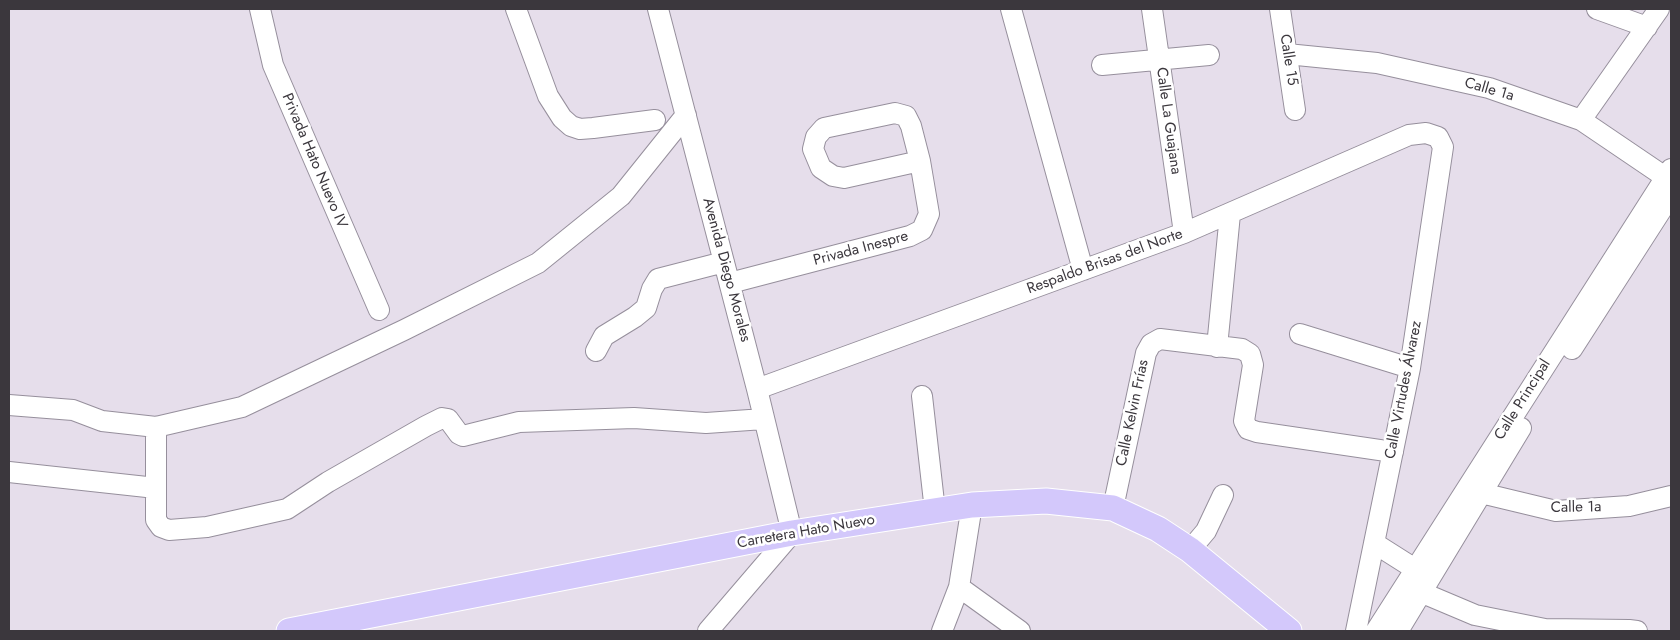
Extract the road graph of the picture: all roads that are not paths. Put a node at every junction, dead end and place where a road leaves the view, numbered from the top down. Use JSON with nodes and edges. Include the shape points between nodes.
{"nodes":[{"id":1,"x":260,"y":9,"type":"edge"},
{"id":2,"x":516,"y":9,"type":"edge"},
{"id":3,"x":658,"y":9,"type":"edge"},
{"id":4,"x":1011,"y":9,"type":"edge"},
{"id":5,"x":1152,"y":9,"type":"edge"},
{"id":6,"x":1280,"y":9,"type":"edge"},
{"id":7,"x":1597,"y":9,"type":"edge"},
{"id":8,"x":1659,"y":9,"type":"edge"},
{"id":9,"x":1647,"y":27,"type":"junction"},
{"id":10,"x":1287,"y":54,"type":"junction"},
{"id":11,"x":1209,"y":55,"type":"dead end"},
{"id":12,"x":1159,"y":59,"type":"junction"},
{"id":13,"x":1102,"y":65,"type":"dead end"},
{"id":14,"x":1295,"y":110,"type":"dead end"},
{"id":15,"x":686,"y":116,"type":"junction"},
{"id":16,"x":656,"y":120,"type":"dead end"},
{"id":17,"x":1581,"y":120,"type":"junction"},
{"id":18,"x":1443,"y":147,"type":"joint"},
{"id":19,"x":920,"y":161,"type":"junction"},
{"id":20,"x":1670,"y":181,"type":"edge"},
{"id":21,"x":1230,"y":214,"type":"junction"},
{"id":22,"x":1184,"y":233,"type":"junction"},
{"id":23,"x":724,"y":262,"type":"junction"},
{"id":24,"x":1083,"y":270,"type":"junction"},
{"id":25,"x":730,"y":283,"type":"junction"},
{"id":26,"x":379,"y":310,"type":"dead end"},
{"id":27,"x":1300,"y":334,"type":"dead end"},
{"id":28,"x":1217,"y":347,"type":"junction"},
{"id":29,"x":596,"y":351,"type":"dead end"},
{"id":30,"x":1410,"y":368,"type":"junction"},
{"id":31,"x":757,"y":389,"type":"junction"},
{"id":32,"x":922,"y":396,"type":"dead end"},
{"id":33,"x":9,"y":405,"type":"edge"},
{"id":34,"x":764,"y":419,"type":"junction"},
{"id":35,"x":156,"y":427,"type":"junction"},
{"id":36,"x":1393,"y":452,"type":"junction"},
{"id":37,"x":9,"y":472,"type":"edge"},
{"id":38,"x":156,"y":488,"type":"junction"},
{"id":39,"x":1482,"y":493,"type":"junction"},
{"id":40,"x":1223,"y":495,"type":"dead end"},
{"id":41,"x":1671,"y":496,"type":"edge"},
{"id":42,"x":972,"y":505,"type":"junction"},
{"id":43,"x":1113,"y":508,"type":"junction"},
{"id":44,"x":935,"y":511,"type":"junction"},
{"id":45,"x":792,"y":533,"type":"junction"},
{"id":46,"x":1374,"y":543,"type":"junction"},
{"id":47,"x":1190,"y":550,"type":"junction"},
{"id":48,"x":1414,"y":583,"type":"junction"},
{"id":49,"x":959,"y":588,"type":"junction"},
{"id":50,"x":289,"y":631,"type":"edge"},
{"id":51,"x":708,"y":631,"type":"edge"},
{"id":52,"x":942,"y":631,"type":"edge"},
{"id":53,"x":1020,"y":631,"type":"edge"},
{"id":54,"x":1289,"y":631,"type":"edge"},
{"id":55,"x":1356,"y":631,"type":"edge"},
{"id":56,"x":1376,"y":631,"type":"edge"},
{"id":57,"x":1398,"y":631,"type":"edge"},
{"id":58,"x":1637,"y":631,"type":"edge"}],
"edges":[{"from":1,"to":26,"type":"street","name":"Privada Hato Nuevo IV","via":[[273,64]]},
{"from":2,"to":16,"type":"street","via":[[548,96],[571,126],[592,128]]},
{"from":3,"to":15,"type":"street","name":"Avenida Diego Morales"},
{"from":4,"to":24,"type":"street"},
{"from":5,"to":12,"type":"street","name":"Calle La Guajana"},
{"from":6,"to":10,"type":"street","name":"Calle 15"},
{"from":7,"to":9,"type":"street"},
{"from":8,"to":9,"type":"street"},
{"from":9,"to":17,"type":"street"},
{"from":10,"to":14,"type":"street","name":"Calle 15"},
{"from":10,"to":17,"type":"street","name":"Calle 1a","via":[[1377,63],[1489,88]]},
{"from":11,"to":12,"type":"street"},
{"from":12,"to":13,"type":"street"},
{"from":12,"to":22,"type":"street","name":"Calle La Guajana"},
{"from":15,"to":23,"type":"street","name":"Avenida Diego Morales"},
{"from":15,"to":35,"type":"street","via":[[621,196],[538,263],[242,407]]},
{"from":17,"to":20,"type":"street","name":"Calle 1a"},
{"from":18,"to":21,"type":"street","name":"Respaldo Brisas del Norte","via":[[1438,137],[1426,133],[1409,135]]},
{"from":18,"to":30,"type":"street","name":"Calle Virtudes Álvarez"},
{"from":19,"to":19,"type":"street","name":"Privada Inespre","via":[[906,116],[895,113],[824,128],[816,136],[813,149],[821,168],[833,176],[844,178]]},
{"from":19,"to":25,"type":"street","name":"Privada Inespre","via":[[929,214],[922,230],[910,236]]},
{"from":20,"to":39,"type":"street","name":"Calle Principal"},
{"from":20,"to":48,"type":"street","name":"Calle Principal"},
{"from":21,"to":22,"type":"street","name":"Respaldo Brisas del Norte"},
{"from":21,"to":28,"type":"street"},
{"from":22,"to":24,"type":"street","name":"Respaldo Brisas del Norte"},
{"from":23,"to":25,"type":"street","name":"Avenida Diego Morales"},
{"from":23,"to":29,"type":"street","via":[[658,279],[646,308],[604,336]]},
{"from":24,"to":31,"type":"street","name":"Respaldo Brisas del Norte"},
{"from":25,"to":31,"type":"street","name":"Avenida Diego Morales"},
{"from":27,"to":30,"type":"street"},
{"from":28,"to":36,"type":"street","name":"Calle Kelvin Frías","via":[[1242,349],[1250,354],[1253,365],[1244,421],[1248,429]]},
{"from":28,"to":43,"type":"street","name":"Calle Kelvin Frías","via":[[1160,339],[1151,344],[1146,353]]},
{"from":30,"to":36,"type":"street","name":"Calle Virtudes Álvarez"},
{"from":31,"to":34,"type":"street","name":"Avenida Diego Morales"},
{"from":32,"to":44,"type":"street"},
{"from":33,"to":35,"type":"street","via":[[73,410],[102,421]]},
{"from":34,"to":38,"type":"street","via":[[706,423],[634,418],[519,422],[463,436],[448,419],[442,418],[328,482],[288,509],[207,527],[169,530],[161,527],[156,520]]},
{"from":34,"to":45,"type":"street","name":"Avenida Diego Morales"},
{"from":35,"to":38,"type":"street"},
{"from":36,"to":46,"type":"street","name":"Calle Virtudes Álvarez"},
{"from":37,"to":38,"type":"street"},
{"from":39,"to":41,"type":"street","name":"Calle 1a","via":[[1556,511],[1629,506]]},
{"from":39,"to":48,"type":"street","name":"Calle Principal"},
{"from":40,"to":47,"type":"street","via":[[1206,532]]},
{"from":42,"to":43,"type":"main road","name":"Carretera Hato Nuevo","via":[[1046,501]]},
{"from":42,"to":44,"type":"main road","name":"Carretera Hato Nuevo"},
{"from":42,"to":49,"type":"street"},
{"from":43,"to":47,"type":"main road","name":"Carretera Hato Nuevo","via":[[1158,529]]},
{"from":44,"to":45,"type":"main road","name":"Carretera Hato Nuevo"},
{"from":45,"to":50,"type":"main road","name":"Carretera Hato Nuevo"},
{"from":45,"to":51,"type":"street"},
{"from":46,"to":48,"type":"street"},
{"from":46,"to":55,"type":"street","name":"Calle Virtudes Álvarez"},
{"from":47,"to":54,"type":"main road","name":"Carretera Hato Nuevo"},
{"from":48,"to":56,"type":"street","name":"Calle Principal"},
{"from":48,"to":57,"type":"street","name":"Calle Principal"},
{"from":48,"to":58,"type":"street","via":[[1475,615],[1545,629]]},
{"from":49,"to":52,"type":"street"},
{"from":49,"to":53,"type":"street"}]}
